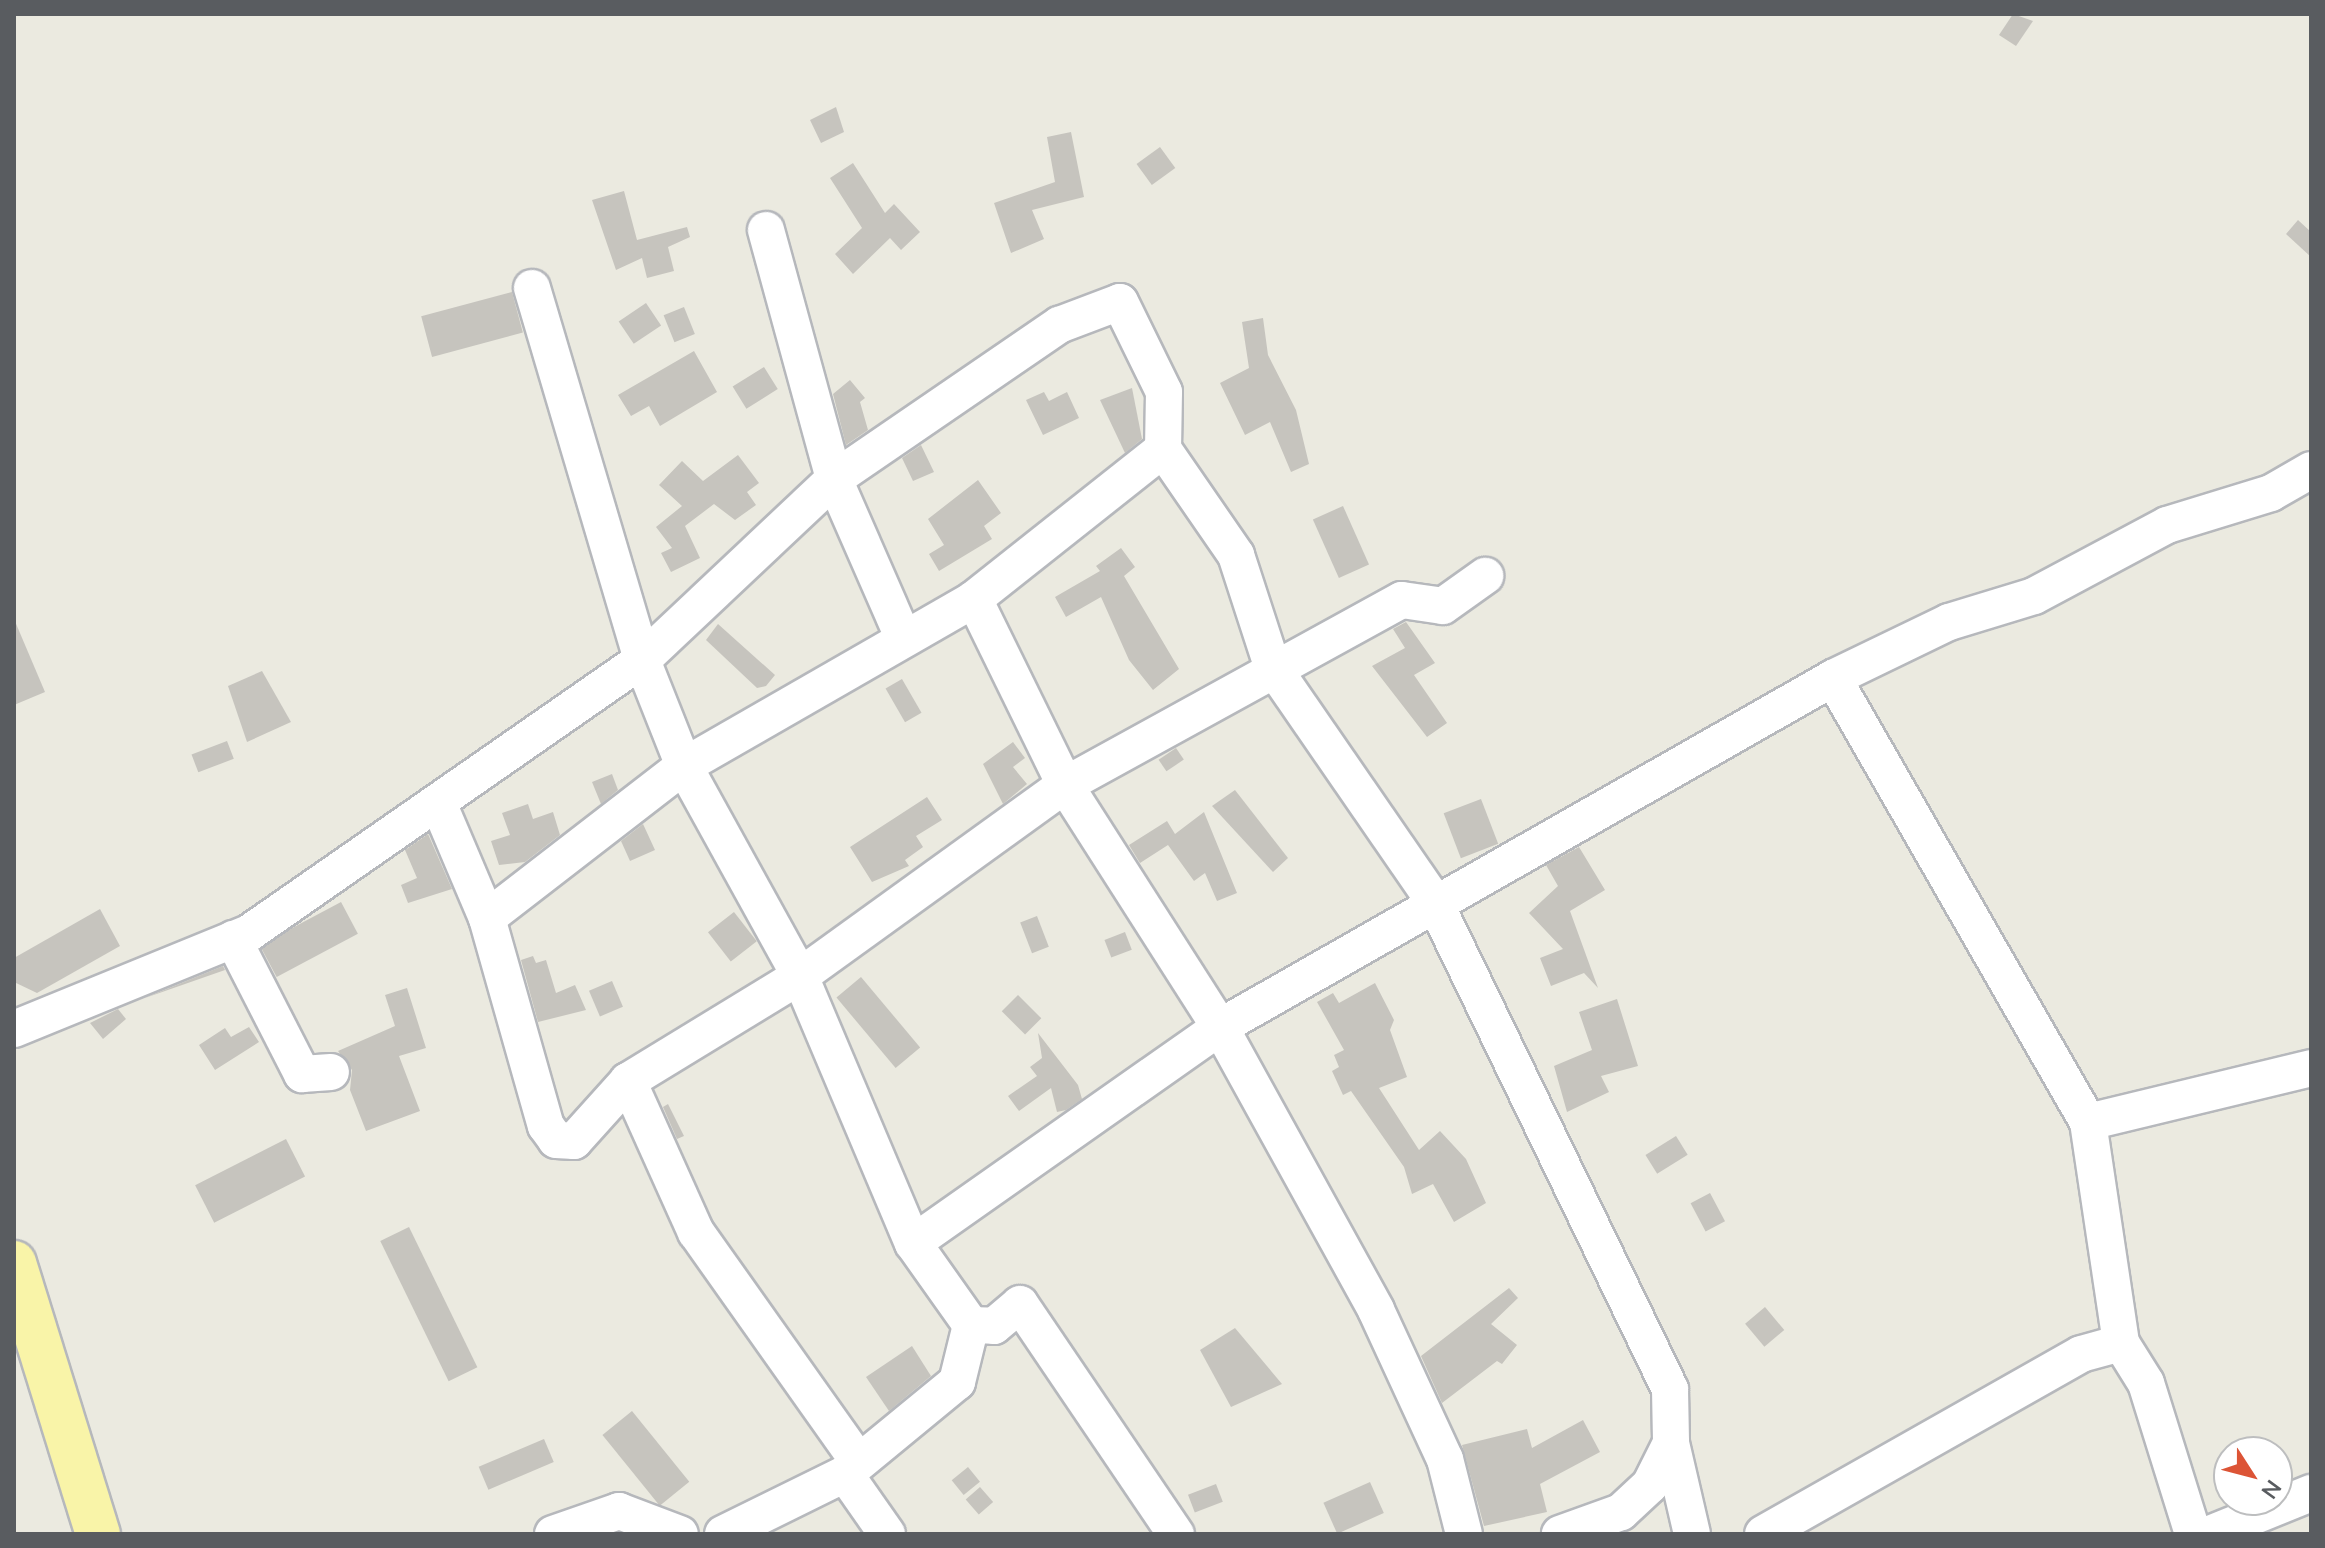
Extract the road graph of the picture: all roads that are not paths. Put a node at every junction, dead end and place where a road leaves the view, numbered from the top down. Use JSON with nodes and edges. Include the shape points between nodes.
{"nodes":[{"id":1,"x":766,"y":230,"type":"dead end"},
{"id":2,"x":532,"y":288,"type":"dead end"},
{"id":3,"x":1163,"y":449,"type":"junction"},
{"id":4,"x":2311,"y":470,"type":"edge"},
{"id":5,"x":834,"y":479,"type":"junction"},
{"id":6,"x":1485,"y":576,"type":"dead end"},
{"id":7,"x":974,"y":599,"type":"junction"},
{"id":8,"x":903,"y":637,"type":"junction"},
{"id":9,"x":642,"y":660,"type":"junction"},
{"id":10,"x":1272,"y":666,"type":"junction"},
{"id":11,"x":1833,"y":678,"type":"junction"},
{"id":12,"x":684,"y":766,"type":"junction"},
{"id":13,"x":1065,"y":785,"type":"junction"},
{"id":14,"x":439,"y":805,"type":"junction"},
{"id":15,"x":1434,"y":901,"type":"junction"},
{"id":16,"x":487,"y":918,"type":"junction"},
{"id":17,"x":233,"y":939,"type":"junction"},
{"id":18,"x":800,"y":976,"type":"junction"},
{"id":19,"x":1220,"y":1027,"type":"junction"},
{"id":20,"x":14,"y":1029,"type":"edge"},
{"id":21,"x":2311,"y":1068,"type":"edge"},
{"id":22,"x":331,"y":1072,"type":"dead end"},
{"id":23,"x":628,"y":1081,"type":"junction"},
{"id":24,"x":2088,"y":1122,"type":"junction"},
{"id":25,"x":913,"y":1243,"type":"junction"},
{"id":26,"x":14,"y":1263,"type":"edge"},
{"id":27,"x":978,"y":1336,"type":"junction"},
{"id":28,"x":2121,"y":1343,"type":"junction"},
{"id":29,"x":1671,"y":1443,"type":"junction"},
{"id":30,"x":851,"y":1468,"type":"junction"},
{"id":31,"x":2311,"y":1493,"type":"edge"},
{"id":32,"x":98,"y":1534,"type":"edge"},
{"id":33,"x":553,"y":1534,"type":"edge"},
{"id":34,"x":680,"y":1534,"type":"edge"},
{"id":35,"x":723,"y":1534,"type":"edge"},
{"id":36,"x":887,"y":1534,"type":"edge"},
{"id":37,"x":1176,"y":1534,"type":"edge"},
{"id":38,"x":1464,"y":1534,"type":"edge"},
{"id":39,"x":1560,"y":1534,"type":"edge"},
{"id":40,"x":1692,"y":1534,"type":"edge"},
{"id":41,"x":1763,"y":1534,"type":"edge"},
{"id":42,"x":2193,"y":1534,"type":"edge"},
{"id":43,"x":2210,"y":1534,"type":"edge"}],
"edges":[{"from":1,"to":5,"type":"street"},
{"from":2,"to":9,"type":"street"},
{"from":3,"to":5,"type":"street","via":[[1164,392],[1120,302],[1059,325]]},
{"from":3,"to":7,"type":"street"},
{"from":3,"to":10,"type":"street","via":[[1236,555]]},
{"from":4,"to":11,"type":"street","via":[[2271,493],[2167,525],[2034,596],[1949,622]]},
{"from":5,"to":8,"type":"street"},
{"from":5,"to":9,"type":"street"},
{"from":6,"to":10,"type":"street","via":[[1443,606],[1402,600]]},
{"from":7,"to":8,"type":"street"},
{"from":7,"to":13,"type":"street"},
{"from":8,"to":12,"type":"street"},
{"from":9,"to":12,"type":"street"},
{"from":9,"to":14,"type":"street"},
{"from":10,"to":13,"type":"street"},
{"from":10,"to":15,"type":"street"},
{"from":11,"to":15,"type":"street"},
{"from":11,"to":24,"type":"street"},
{"from":12,"to":16,"type":"street"},
{"from":12,"to":18,"type":"street"},
{"from":13,"to":18,"type":"street"},
{"from":13,"to":19,"type":"street"},
{"from":14,"to":16,"type":"street"},
{"from":14,"to":17,"type":"street"},
{"from":15,"to":19,"type":"street"},
{"from":15,"to":29,"type":"street","via":[[1670,1389]]},
{"from":16,"to":23,"type":"street","via":[[556,1140],[574,1141]]},
{"from":17,"to":20,"type":"street"},
{"from":17,"to":22,"type":"street","via":[[302,1074]]},
{"from":18,"to":23,"type":"street"},
{"from":18,"to":25,"type":"street"},
{"from":19,"to":25,"type":"street"},
{"from":19,"to":38,"type":"street","via":[[1376,1310],[1445,1459]]},
{"from":21,"to":24,"type":"street"},
{"from":23,"to":30,"type":"street","via":[[696,1232]]},
{"from":24,"to":28,"type":"street"},
{"from":25,"to":27,"type":"street"},
{"from":26,"to":32,"type":"main road"},
{"from":27,"to":30,"type":"street","via":[[957,1382]]},
{"from":27,"to":37,"type":"street","via":[[1020,1304]]},
{"from":28,"to":41,"type":"street","via":[[2081,1354]]},
{"from":28,"to":42,"type":"street","via":[[2146,1383]]},
{"from":29,"to":39,"type":"street","via":[[1650,1485],[1621,1512]]},
{"from":29,"to":40,"type":"street"},
{"from":30,"to":35,"type":"street"},
{"from":30,"to":36,"type":"street"},
{"from":31,"to":43,"type":"street"},
{"from":33,"to":34,"type":"street","via":[[619,1511]]}]}
